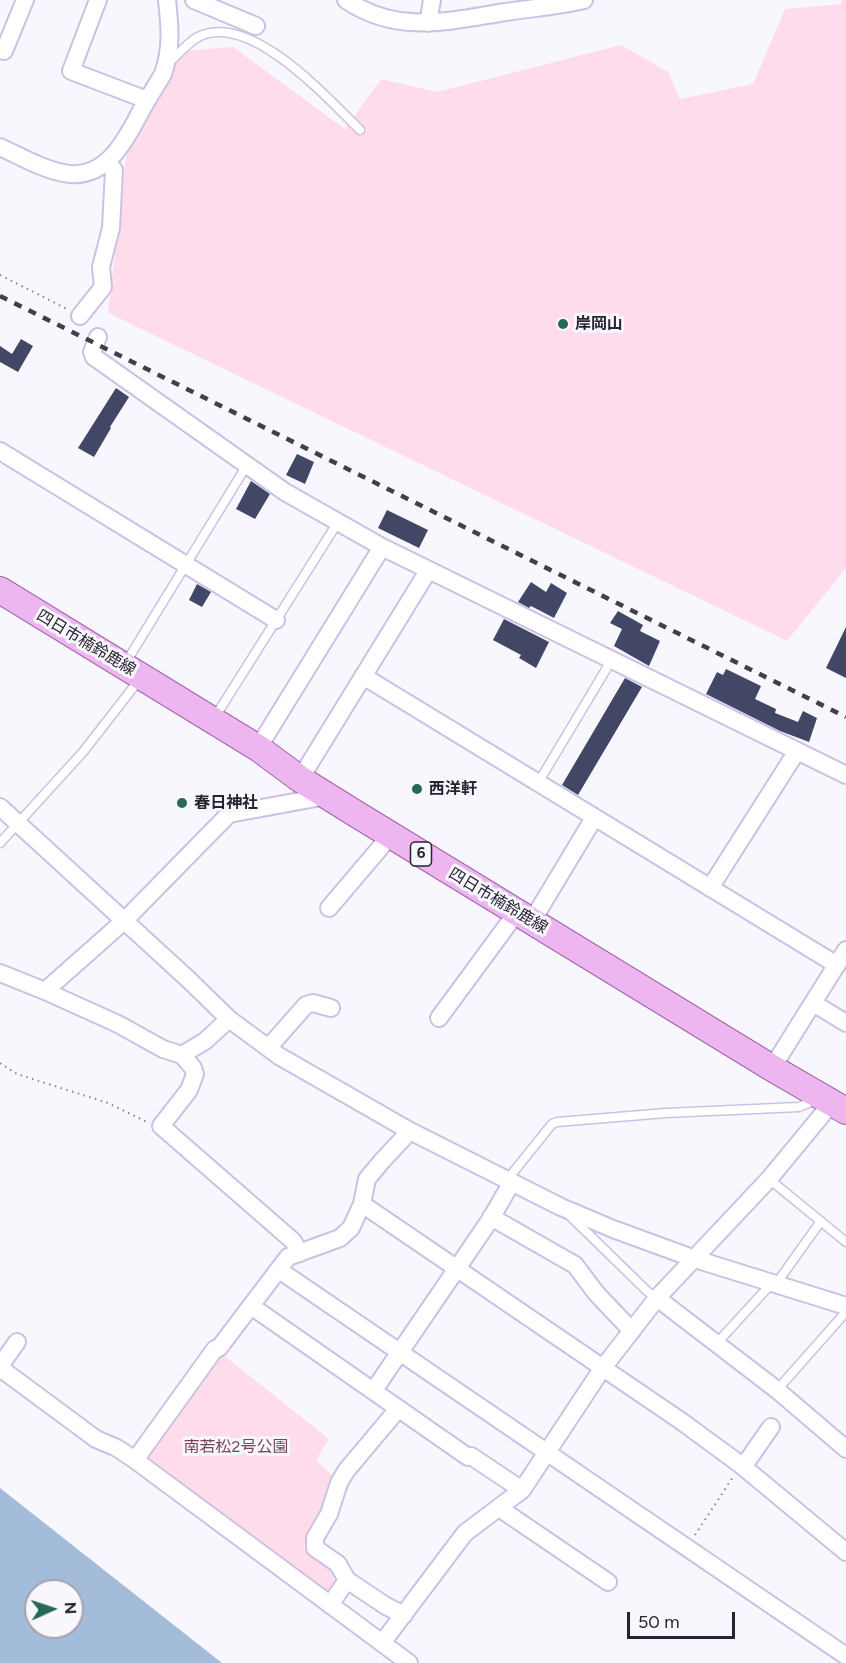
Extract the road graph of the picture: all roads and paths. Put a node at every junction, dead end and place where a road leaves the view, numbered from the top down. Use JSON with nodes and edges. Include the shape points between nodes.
{"nodes":[{"id":1,"x":25,"y":0,"type":"edge"},
{"id":2,"x":98,"y":0,"type":"edge"},
{"id":3,"x":167,"y":0,"type":"edge"},
{"id":4,"x":194,"y":0,"type":"edge"},
{"id":5,"x":346,"y":0,"type":"edge"},
{"id":6,"x":432,"y":0,"type":"edge"},
{"id":7,"x":580,"y":0,"type":"edge"},
{"id":8,"x":362,"y":6,"type":"edge"},
{"id":9,"x":506,"y":6,"type":"edge"},
{"id":10,"x":428,"y":23,"type":"junction"},
{"id":11,"x":256,"y":26,"type":"dead end"},
{"id":12,"x":4,"y":51,"type":"dead end"},
{"id":13,"x":167,"y":63,"type":"junction"},
{"id":14,"x":147,"y":100,"type":"junction"},
{"id":15,"x":360,"y":130,"type":"dead end"},
{"id":16,"x":0,"y":147,"type":"edge"},
{"id":17,"x":107,"y":162,"type":"junction"},
{"id":18,"x":0,"y":275,"type":"edge"},
{"id":19,"x":80,"y":316,"type":"joint"},
{"id":20,"x":98,"y":337,"type":"dead end"},
{"id":21,"x":0,"y":451,"type":"edge"},
{"id":22,"x":247,"y":465,"type":"junction"},
{"id":23,"x":338,"y":522,"type":"junction"},
{"id":24,"x":381,"y":547,"type":"junction"},
{"id":25,"x":186,"y":565,"type":"junction"},
{"id":26,"x":428,"y":571,"type":"junction"},
{"id":27,"x":0,"y":590,"type":"edge"},
{"id":28,"x":276,"y":620,"type":"junction"},
{"id":29,"x":611,"y":661,"type":"junction"},
{"id":30,"x":133,"y":672,"type":"junction"},
{"id":31,"x":363,"y":676,"type":"junction"},
{"id":32,"x":213,"y":721,"type":"junction"},
{"id":33,"x":258,"y":748,"type":"junction"},
{"id":34,"x":796,"y":751,"type":"junction"},
{"id":35,"x":846,"y":775,"type":"edge"},
{"id":36,"x":300,"y":779,"type":"junction"},
{"id":37,"x":538,"y":783,"type":"junction"},
{"id":38,"x":327,"y":796,"type":"junction"},
{"id":39,"x":0,"y":807,"type":"edge"},
{"id":40,"x":594,"y":818,"type":"junction"},
{"id":41,"x":19,"y":822,"type":"junction"},
{"id":42,"x":391,"y":835,"type":"junction"},
{"id":43,"x":0,"y":843,"type":"edge"},
{"id":44,"x":710,"y":888,"type":"junction"},
{"id":45,"x":329,"y":909,"type":"dead end"},
{"id":46,"x":525,"y":917,"type":"junction"},
{"id":47,"x":124,"y":921,"type":"junction"},
{"id":48,"x":846,"y":950,"type":"edge"},
{"id":49,"x":837,"y":965,"type":"junction"},
{"id":50,"x":0,"y":973,"type":"edge"},
{"id":51,"x":45,"y":991,"type":"junction"},
{"id":52,"x":813,"y":1003,"type":"junction"},
{"id":53,"x":331,"y":1008,"type":"dead end"},
{"id":54,"x":439,"y":1018,"type":"dead end"},
{"id":55,"x":229,"y":1019,"type":"junction"},
{"id":56,"x":846,"y":1023,"type":"edge"},
{"id":57,"x":268,"y":1048,"type":"junction"},
{"id":58,"x":182,"y":1055,"type":"junction"},
{"id":59,"x":0,"y":1063,"type":"edge"},
{"id":60,"x":772,"y":1068,"type":"junction"},
{"id":61,"x":833,"y":1104,"type":"edge"},
{"id":62,"x":161,"y":1126,"type":"junction"},
{"id":63,"x":410,"y":1131,"type":"junction"},
{"id":64,"x":769,"y":1179,"type":"junction"},
{"id":65,"x":509,"y":1181,"type":"junction"},
{"id":66,"x":362,"y":1204,"type":"junction"},
{"id":67,"x":561,"y":1207,"type":"junction"},
{"id":68,"x":491,"y":1217,"type":"junction"},
{"id":69,"x":821,"y":1221,"type":"junction"},
{"id":70,"x":846,"y":1242,"type":"edge"},
{"id":71,"x":300,"y":1253,"type":"junction"},
{"id":72,"x":694,"y":1259,"type":"junction"},
{"id":73,"x":458,"y":1269,"type":"junction"},
{"id":74,"x":279,"y":1270,"type":"junction"},
{"id":75,"x":774,"y":1283,"type":"junction"},
{"id":76,"x":657,"y":1298,"type":"junction"},
{"id":77,"x":251,"y":1306,"type":"junction"},
{"id":78,"x":846,"y":1306,"type":"edge"},
{"id":79,"x":846,"y":1312,"type":"edge"},
{"id":80,"x":632,"y":1331,"type":"junction"},
{"id":81,"x":17,"y":1342,"type":"dead end"},
{"id":82,"x":717,"y":1343,"type":"junction"},
{"id":83,"x":401,"y":1352,"type":"junction"},
{"id":84,"x":0,"y":1367,"type":"edge"},
{"id":85,"x":602,"y":1369,"type":"junction"},
{"id":86,"x":374,"y":1390,"type":"junction"},
{"id":87,"x":777,"y":1390,"type":"junction"},
{"id":88,"x":398,"y":1409,"type":"junction"},
{"id":89,"x":771,"y":1428,"type":"dead end"},
{"id":90,"x":842,"y":1442,"type":"edge"},
{"id":91,"x":548,"y":1451,"type":"junction"},
{"id":92,"x":135,"y":1460,"type":"junction"},
{"id":93,"x":742,"y":1466,"type":"junction"},
{"id":94,"x":522,"y":1490,"type":"junction"},
{"id":95,"x":499,"y":1508,"type":"junction"},
{"id":96,"x":687,"y":1547,"type":"junction"},
{"id":97,"x":846,"y":1552,"type":"edge"},
{"id":98,"x":347,"y":1580,"type":"junction"},
{"id":99,"x":608,"y":1582,"type":"dead end"},
{"id":100,"x":330,"y":1605,"type":"junction"},
{"id":101,"x":404,"y":1615,"type":"junction"},
{"id":102,"x":382,"y":1643,"type":"junction"},
{"id":103,"x":846,"y":1656,"type":"edge"},
{"id":104,"x":409,"y":1663,"type":"edge"}],
"edges":[{"from":1,"to":12,"type":"street"},
{"from":2,"to":14,"type":"street","via":[[71,70]]},
{"from":3,"to":13,"type":"street","via":[[171,35]]},
{"from":4,"to":11,"type":"street"},
{"from":5,"to":8,"type":"street"},
{"from":6,"to":10,"type":"street"},
{"from":7,"to":9,"type":"street"},
{"from":8,"to":10,"type":"street","via":[[400,22]]},
{"from":9,"to":10,"type":"street","via":[[448,22]]},
{"from":13,"to":14,"type":"street"},
{"from":13,"to":15,"type":"lane","via":[[200,36],[223,33],[248,39],[291,66]]},
{"from":14,"to":17,"type":"street","via":[[116,154]]},
{"from":16,"to":17,"type":"street","via":[[69,174],[88,173]]},
{"from":17,"to":19,"type":"street","via":[[114,170],[111,228],[101,267],[103,287]]},
{"from":18,"to":19,"type":"path"},
{"from":20,"to":22,"type":"street","via":[[94,357]]},
{"from":21,"to":25,"type":"street"},
{"from":22,"to":23,"type":"street"},
{"from":22,"to":25,"type":"lane"},
{"from":23,"to":24,"type":"street"},
{"from":23,"to":28,"type":"lane"},
{"from":24,"to":26,"type":"street"},
{"from":24,"to":33,"type":"street"},
{"from":25,"to":28,"type":"street"},
{"from":25,"to":30,"type":"lane"},
{"from":26,"to":29,"type":"street"},
{"from":26,"to":31,"type":"street"},
{"from":27,"to":30,"type":"main road","name":"四日市楠鈴鹿線","number":"6"},
{"from":28,"to":32,"type":"lane"},
{"from":29,"to":34,"type":"street"},
{"from":29,"to":37,"type":"lane"},
{"from":30,"to":32,"type":"main road","name":"四日市楠鈴鹿線","number":"6"},
{"from":30,"to":41,"type":"lane","via":[[83,753]]},
{"from":31,"to":36,"type":"street"},
{"from":31,"to":37,"type":"street"},
{"from":32,"to":33,"type":"main road","name":"四日市楠鈴鹿線","number":"6"},
{"from":33,"to":36,"type":"main road","name":"四日市楠鈴鹿線","number":"6"},
{"from":34,"to":35,"type":"street"},
{"from":34,"to":44,"type":"street"},
{"from":36,"to":38,"type":"main road","name":"四日市楠鈴鹿線","number":"6"},
{"from":37,"to":40,"type":"street"},
{"from":38,"to":42,"type":"main road","name":"四日市楠鈴鹿線","number":"6"},
{"from":38,"to":47,"type":"street","via":[[229,814]]},
{"from":39,"to":41,"type":"street"},
{"from":40,"to":44,"type":"street"},
{"from":40,"to":46,"type":"street"},
{"from":41,"to":43,"type":"lane"},
{"from":41,"to":47,"type":"street"},
{"from":42,"to":45,"type":"street"},
{"from":42,"to":46,"type":"main road","name":"四日市楠鈴鹿線","number":"6"},
{"from":44,"to":49,"type":"street"},
{"from":46,"to":54,"type":"street"},
{"from":46,"to":60,"type":"main road","name":"四日市楠鈴鹿線","number":"6"},
{"from":47,"to":51,"type":"street"},
{"from":47,"to":55,"type":"street"},
{"from":48,"to":49,"type":"street"},
{"from":49,"to":52,"type":"street"},
{"from":50,"to":51,"type":"street"},
{"from":51,"to":58,"type":"street"},
{"from":52,"to":56,"type":"street"},
{"from":52,"to":60,"type":"street"},
{"from":53,"to":57,"type":"street","via":[[306,1005]]},
{"from":55,"to":57,"type":"street"},
{"from":55,"to":58,"type":"street"},
{"from":57,"to":63,"type":"street"},
{"from":58,"to":62,"type":"street","via":[[195,1074],[189,1090]]},
{"from":59,"to":62,"type":"path","via":[[17,1074],[108,1103]]},
{"from":60,"to":61,"type":"main road","name":"四日市楠鈴鹿線","number":"6"},
{"from":61,"to":64,"type":"street"},
{"from":61,"to":65,"type":"lane","via":[[557,1122]]},
{"from":62,"to":71,"type":"street","via":[[293,1241]]},
{"from":63,"to":65,"type":"street"},
{"from":63,"to":66,"type":"street","via":[[367,1179]]},
{"from":64,"to":69,"type":"lane"},
{"from":64,"to":72,"type":"street"},
{"from":65,"to":67,"type":"street"},
{"from":65,"to":68,"type":"street"},
{"from":66,"to":71,"type":"street","via":[[351,1228],[340,1238]]},
{"from":66,"to":73,"type":"street"},
{"from":67,"to":72,"type":"street"},
{"from":67,"to":76,"type":"lane"},
{"from":68,"to":73,"type":"street"},
{"from":68,"to":80,"type":"street","via":[[575,1265]]},
{"from":69,"to":70,"type":"lane"},
{"from":69,"to":75,"type":"lane"},
{"from":71,"to":74,"type":"street","via":[[288,1257]]},
{"from":72,"to":75,"type":"street"},
{"from":72,"to":76,"type":"street"},
{"from":73,"to":83,"type":"street"},
{"from":73,"to":85,"type":"street"},
{"from":74,"to":77,"type":"street"},
{"from":74,"to":83,"type":"street"},
{"from":75,"to":78,"type":"street"},
{"from":75,"to":82,"type":"lane"},
{"from":76,"to":80,"type":"street"},
{"from":76,"to":82,"type":"street"},
{"from":77,"to":86,"type":"street"},
{"from":77,"to":92,"type":"street"},
{"from":79,"to":87,"type":"lane"},
{"from":80,"to":85,"type":"street"},
{"from":81,"to":84,"type":"street"},
{"from":82,"to":87,"type":"street"},
{"from":83,"to":86,"type":"street"},
{"from":83,"to":91,"type":"street"},
{"from":84,"to":92,"type":"street","via":[[96,1439]]},
{"from":85,"to":91,"type":"street"},
{"from":85,"to":93,"type":"street"},
{"from":86,"to":88,"type":"street"},
{"from":87,"to":90,"type":"street"},
{"from":88,"to":94,"type":"street"},
{"from":88,"to":98,"type":"street","via":[[346,1471],[315,1538],[315,1548],[338,1564]]},
{"from":89,"to":93,"type":"street"},
{"from":91,"to":94,"type":"street"},
{"from":91,"to":96,"type":"street"},
{"from":92,"to":100,"type":"street"},
{"from":93,"to":96,"type":"path"},
{"from":93,"to":97,"type":"street"},
{"from":94,"to":95,"type":"street"},
{"from":95,"to":99,"type":"street"},
{"from":95,"to":101,"type":"street","via":[[465,1533]]},
{"from":96,"to":103,"type":"street"},
{"from":98,"to":100,"type":"street"},
{"from":98,"to":101,"type":"street"},
{"from":100,"to":102,"type":"street"},
{"from":101,"to":102,"type":"street"},
{"from":102,"to":104,"type":"street"}]}
